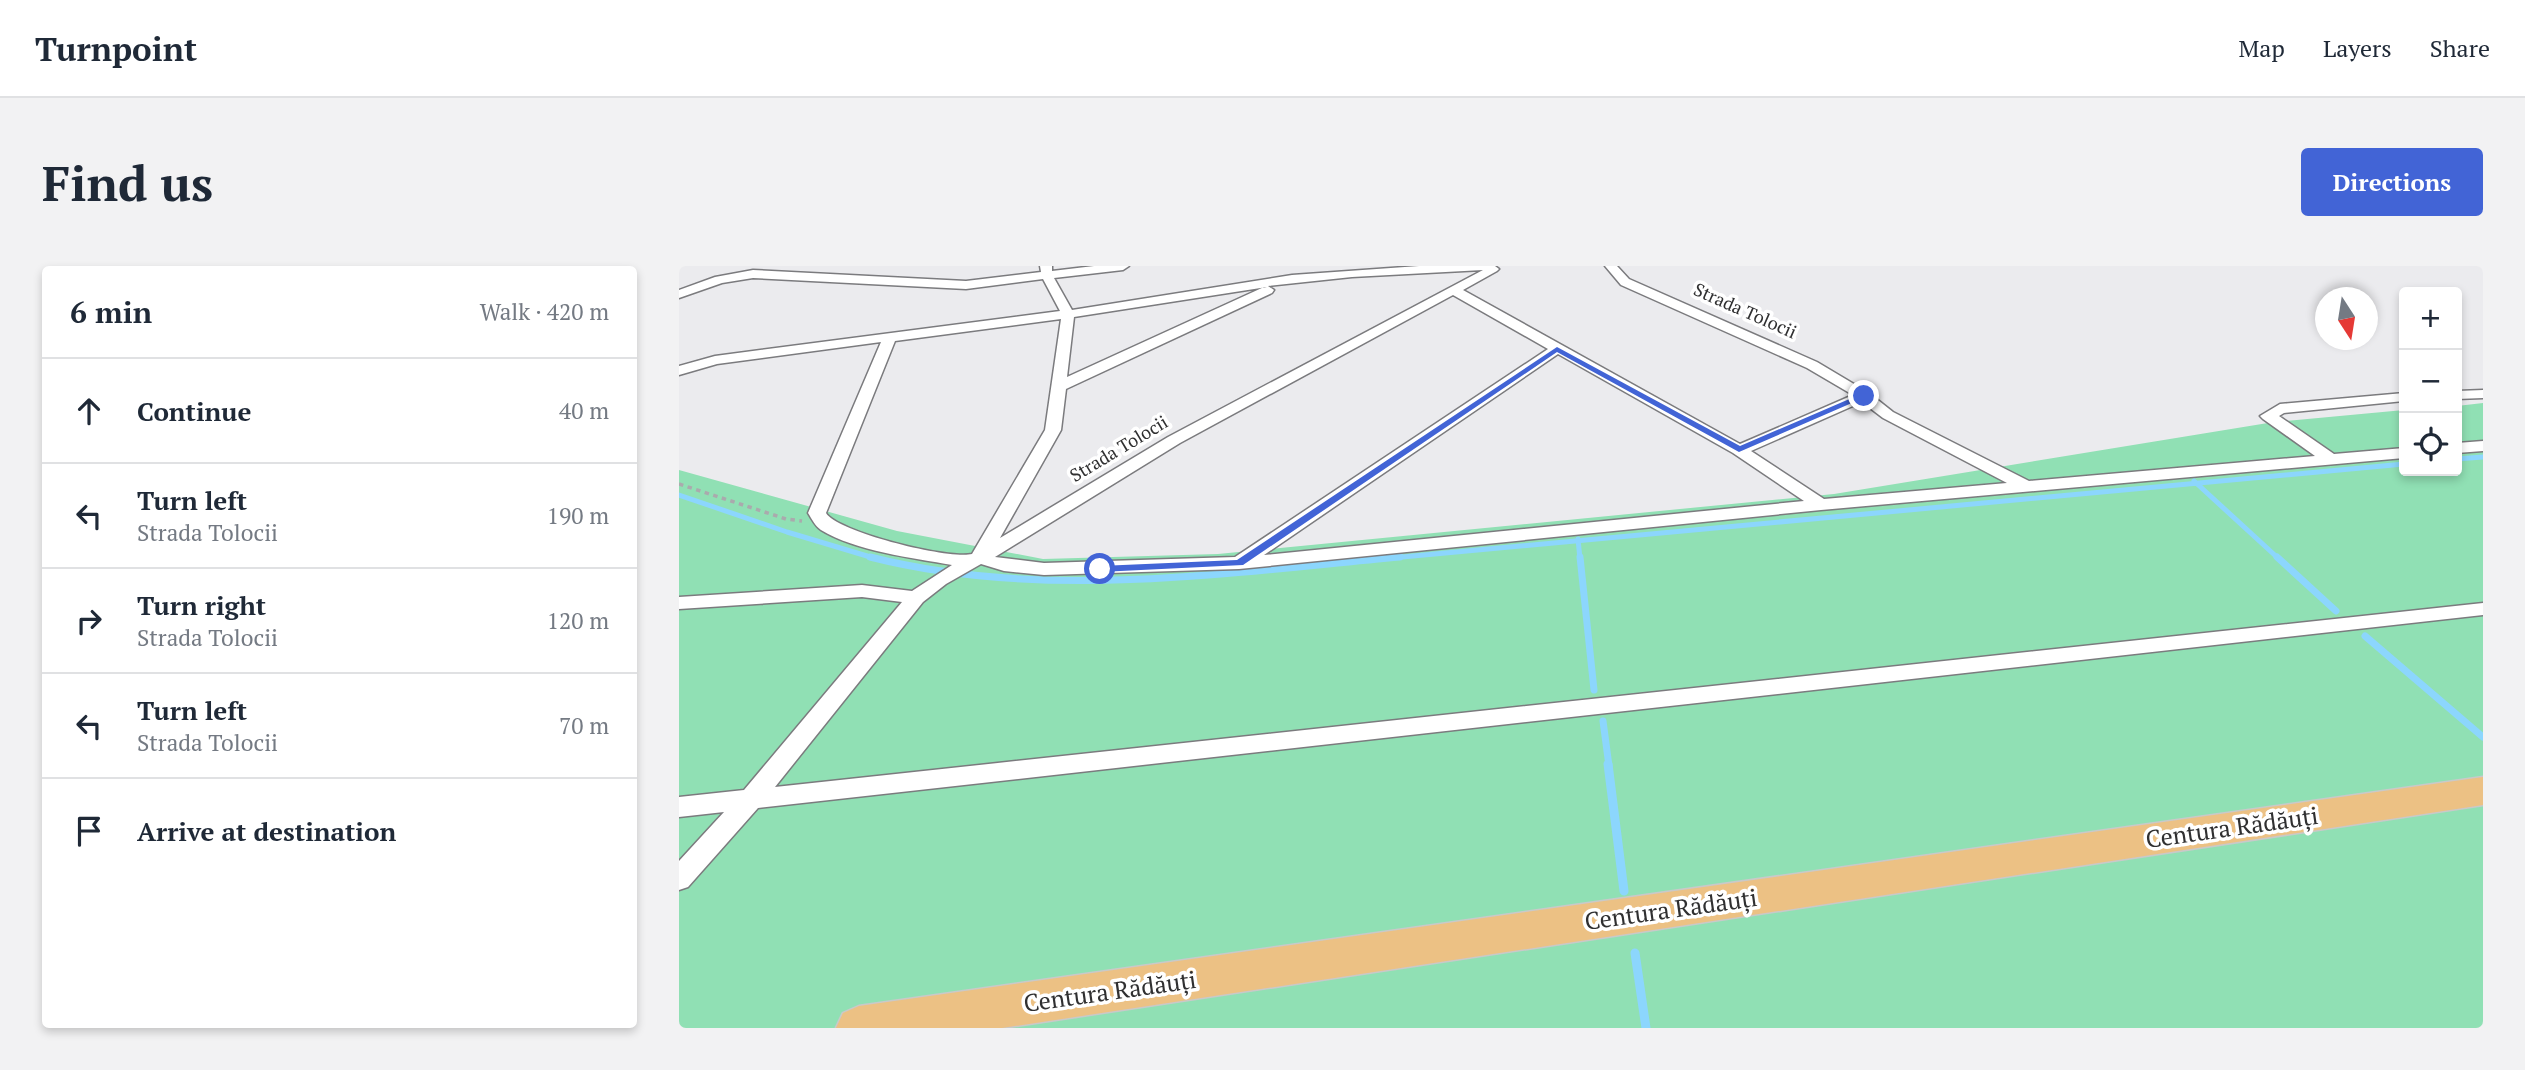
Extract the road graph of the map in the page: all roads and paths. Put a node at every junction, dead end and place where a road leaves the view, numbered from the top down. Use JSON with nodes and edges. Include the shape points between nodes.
{"nodes":[{"id":1,"x":1123,"y":266,"type":"edge"},
{"id":2,"x":1488,"y":266,"type":"edge"},
{"id":3,"x":1498,"y":266,"type":"edge"},
{"id":4,"x":1611,"y":266,"type":"edge"},
{"id":5,"x":770,"y":270,"type":"edge"},
{"id":6,"x":1046,"y":271,"type":"edge"},
{"id":7,"x":1292,"y":279,"type":"junction"},
{"id":8,"x":1453,"y":290,"type":"junction"},
{"id":9,"x":679,"y":293,"type":"edge"},
{"id":10,"x":1068,"y":314,"type":"junction"},
{"id":11,"x":889,"y":339,"type":"junction"},
{"id":12,"x":1557,"y":349,"type":"junction"},
{"id":13,"x":679,"y":371,"type":"edge"},
{"id":14,"x":1060,"y":386,"type":"junction"},
{"id":15,"x":2483,"y":394,"type":"edge"},
{"id":16,"x":2462,"y":395,"type":"edge"},
{"id":17,"x":1864,"y":396,"type":"junction"},
{"id":18,"x":2399,"y":397,"type":"edge"},
{"id":19,"x":2483,"y":446,"type":"edge"},
{"id":20,"x":2462,"y":448,"type":"edge"},
{"id":21,"x":1739,"y":450,"type":"junction"},
{"id":22,"x":2399,"y":453,"type":"edge"},
{"id":23,"x":2331,"y":460,"type":"junction"},
{"id":24,"x":679,"y":484,"type":"edge"},
{"id":25,"x":2027,"y":487,"type":"junction"},
{"id":26,"x":1821,"y":505,"type":"junction"},
{"id":27,"x":824,"y":524,"type":"junction"},
{"id":28,"x":971,"y":562,"type":"junction"},
{"id":29,"x":1239,"y":563,"type":"junction"},
{"id":30,"x":916,"y":598,"type":"junction"},
{"id":31,"x":679,"y":603,"type":"edge"},
{"id":32,"x":2483,"y":609,"type":"edge"},
{"id":33,"x":2483,"y":791,"type":"edge"},
{"id":34,"x":751,"y":799,"type":"junction"},
{"id":35,"x":679,"y":807,"type":"edge"},
{"id":36,"x":679,"y":879,"type":"edge"},
{"id":37,"x":859,"y":1028,"type":"edge"}],
"edges":[{"from":1,"to":6,"type":"street"},
{"from":2,"to":7,"type":"street"},
{"from":3,"to":8,"type":"street","name":"Strada Tolocii"},
{"from":4,"to":17,"type":"street","name":"Strada Tolocii","via":[[1625,282],[1812,365]]},
{"from":5,"to":6,"type":"street","via":[[966,285]]},
{"from":5,"to":9,"type":"street"},
{"from":6,"to":10,"type":"street"},
{"from":7,"to":10,"type":"street"},
{"from":7,"to":14,"type":"street"},
{"from":8,"to":12,"type":"street"},
{"from":8,"to":28,"type":"street","name":"Strada Tolocii","via":[[1174,440]]},
{"from":10,"to":11,"type":"street"},
{"from":10,"to":14,"type":"street","name":"Strada Tolocii"},
{"from":11,"to":13,"type":"street","via":[[715,360]]},
{"from":11,"to":27,"type":"street","via":[[822,496],[817,513]]},
{"from":12,"to":21,"type":"street"},
{"from":12,"to":29,"type":"street"},
{"from":14,"to":28,"type":"street","name":"Strada Tolocii","via":[[1053,430]]},
{"from":15,"to":16,"type":"street"},
{"from":17,"to":21,"type":"street"},
{"from":17,"to":25,"type":"street","name":"Strada Tolocii","via":[[1888,415]]},
{"from":18,"to":23,"type":"street","via":[[2280,409],[2268,416]]},
{"from":19,"to":20,"type":"street"},
{"from":21,"to":26,"type":"street"},
{"from":22,"to":23,"type":"street"},
{"from":23,"to":25,"type":"street"},
{"from":24,"to":27,"type":"path","via":[[786,519]]},
{"from":25,"to":26,"type":"street"},
{"from":26,"to":29,"type":"street"},
{"from":27,"to":28,"type":"street","via":[[939,558]]},
{"from":28,"to":29,"type":"street","via":[[1044,569]]},
{"from":28,"to":30,"type":"street"},
{"from":30,"to":31,"type":"street","via":[[862,591]]},
{"from":30,"to":34,"type":"street"},
{"from":32,"to":34,"type":"street"},
{"from":33,"to":37,"type":"main road","name":"Centura Rădăuți"},
{"from":34,"to":35,"type":"street"},
{"from":34,"to":36,"type":"street"}]}
